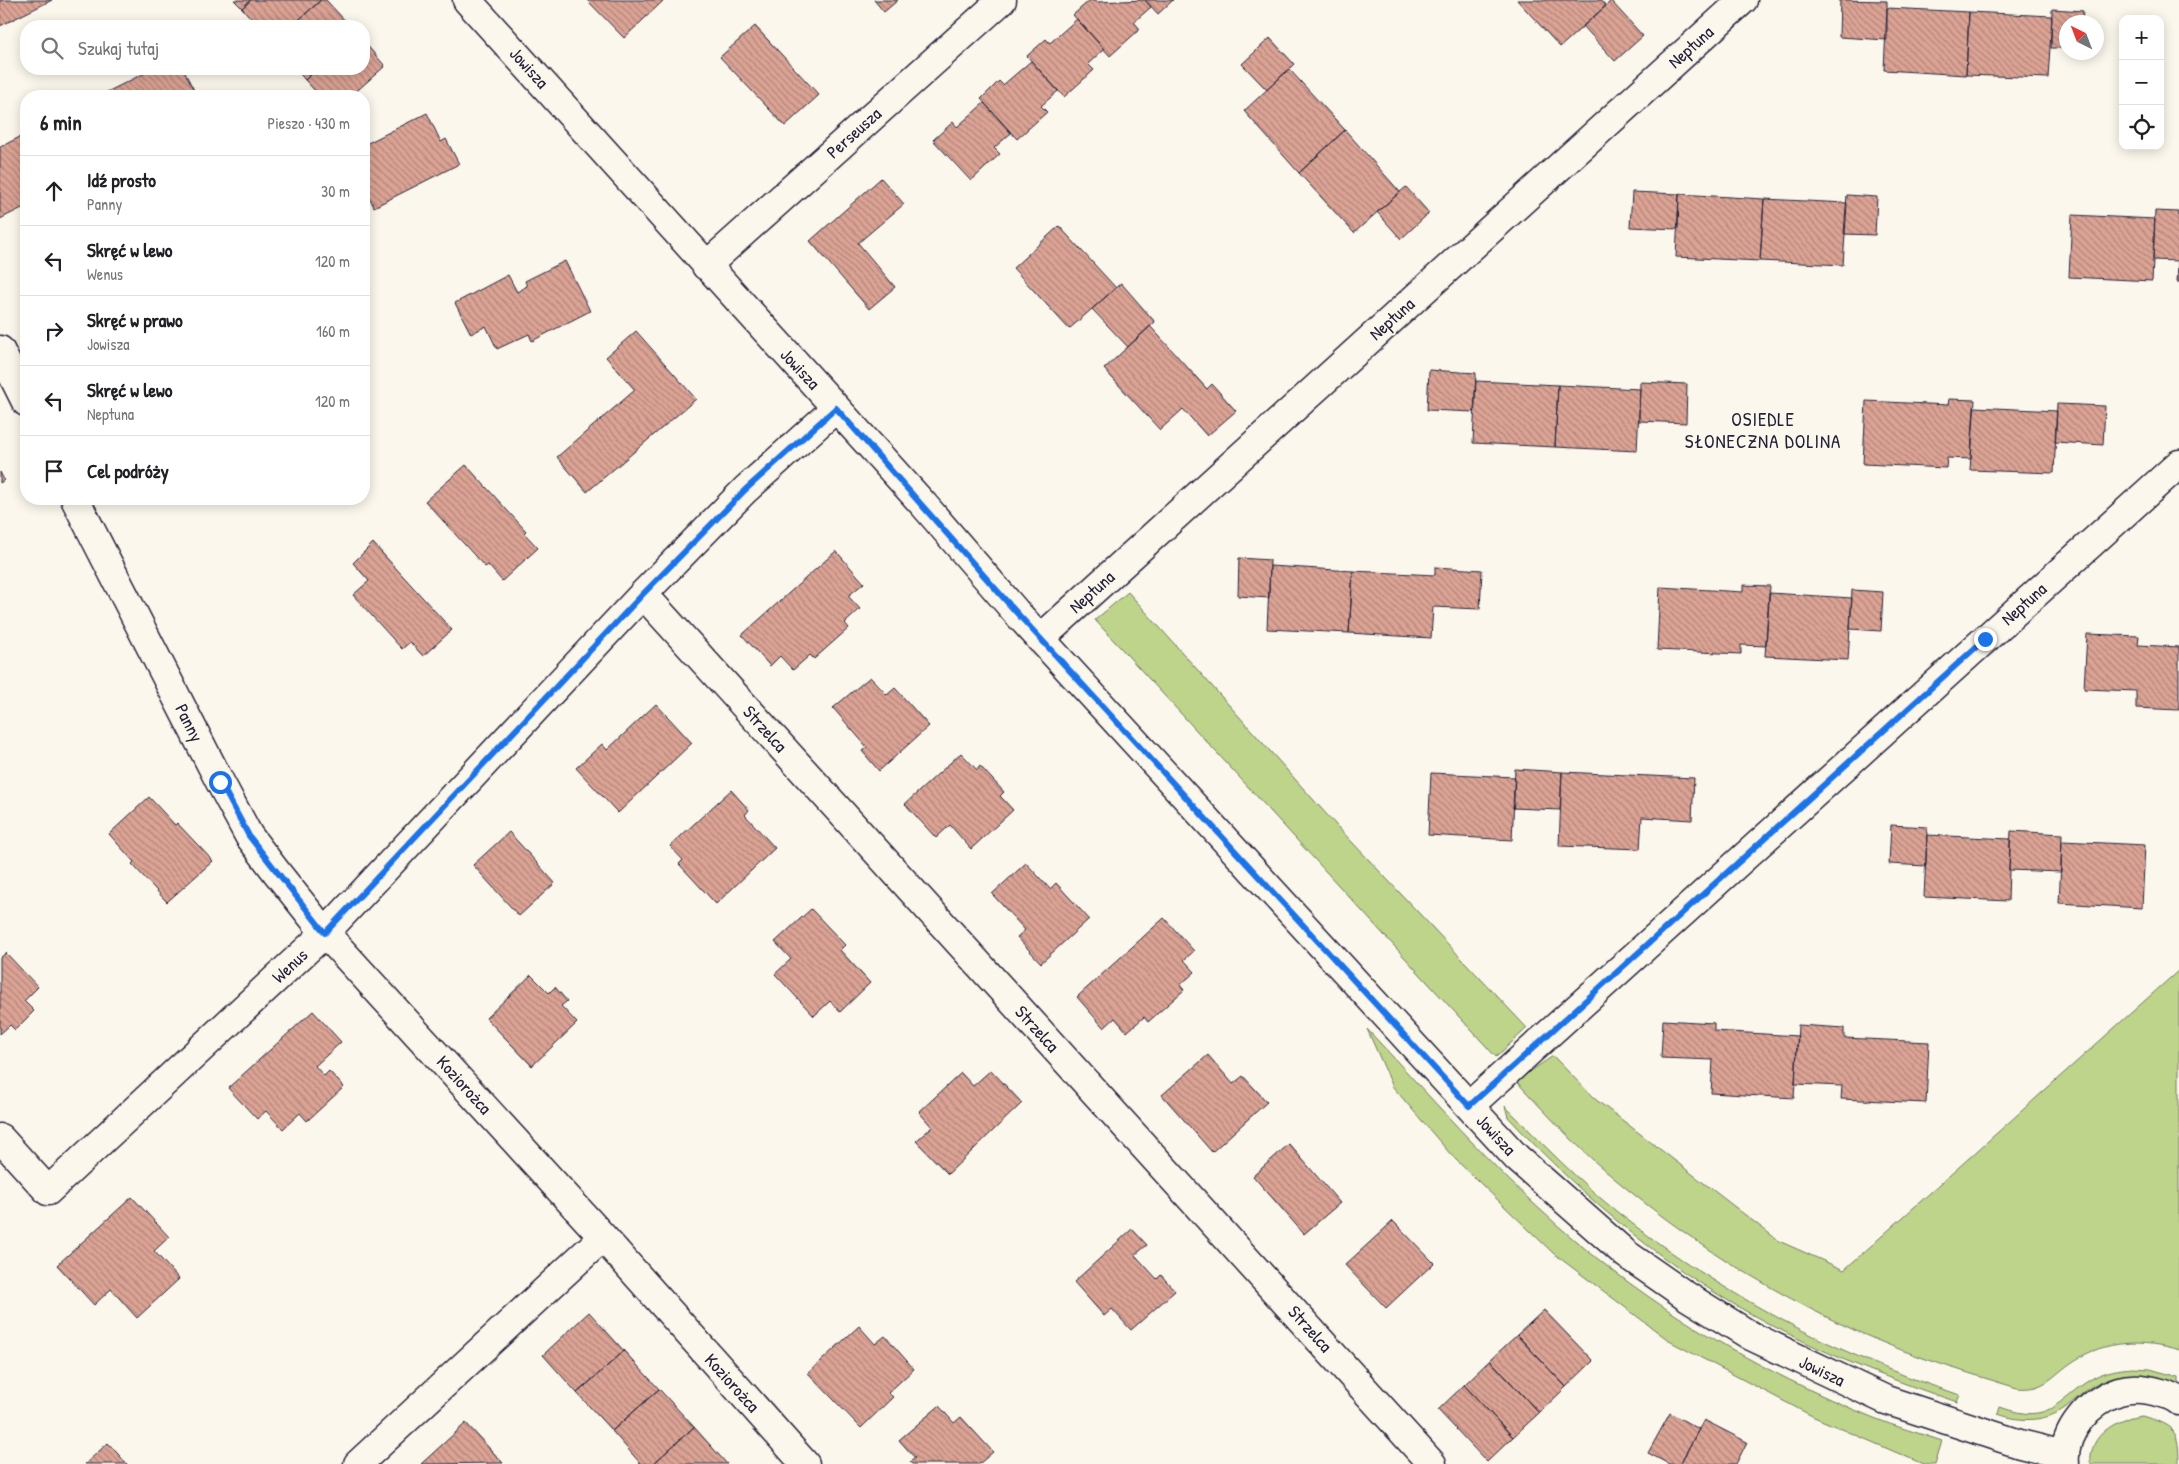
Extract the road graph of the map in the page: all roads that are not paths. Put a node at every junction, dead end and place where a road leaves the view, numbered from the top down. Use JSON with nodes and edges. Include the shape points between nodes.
{"nodes":[{"id":1,"x":1002,"y":0,"type":"edge"},
{"id":2,"x":1743,"y":0,"type":"edge"},
{"id":3,"x":474,"y":2,"type":"edge"},
{"id":4,"x":706,"y":266,"type":"junction"},
{"id":5,"x":0,"y":350,"type":"edge"},
{"id":6,"x":20,"y":390,"type":"edge"},
{"id":7,"x":836,"y":408,"type":"junction"},
{"id":8,"x":2179,"y":464,"type":"edge"},
{"id":9,"x":78,"y":505,"type":"edge"},
{"id":10,"x":643,"y":594,"type":"junction"},
{"id":11,"x":1040,"y":638,"type":"junction"},
{"id":12,"x":325,"y":933,"type":"junction"},
{"id":13,"x":1469,"y":1106,"type":"junction"},
{"id":14,"x":0,"y":1138,"type":"edge"},
{"id":15,"x":603,"y":1238,"type":"junction"},
{"id":16,"x":2179,"y":1401,"type":"edge"},
{"id":17,"x":2065,"y":1460,"type":"edge"},
{"id":18,"x":802,"y":1463,"type":"edge"},
{"id":19,"x":358,"y":1464,"type":"edge"},
{"id":20,"x":1432,"y":1464,"type":"edge"}],
"edges":[{"from":1,"to":4,"type":"street","name":"Perseusza"},
{"from":2,"to":11,"type":"street","name":"Neptuna"},
{"from":3,"to":4,"type":"street","name":"Jowisza"},
{"from":4,"to":7,"type":"street","name":"Jowisza"},
{"from":5,"to":6,"type":"street"},
{"from":7,"to":10,"type":"street","name":"Wenus","via":[[745,490]]},
{"from":7,"to":11,"type":"street","name":"Jowisza"},
{"from":8,"to":13,"type":"street","name":"Neptuna"},
{"from":9,"to":12,"type":"street","name":"Panny","via":[[249,836]]},
{"from":10,"to":12,"type":"street","name":"Wenus"},
{"from":10,"to":20,"type":"street","name":"Strzelca"},
{"from":11,"to":13,"type":"street","name":"Jowisza"},
{"from":12,"to":14,"type":"street","name":"Wenus","via":[[48,1191]]},
{"from":12,"to":15,"type":"street","name":"Koziorożca"},
{"from":13,"to":17,"type":"street","name":"Jowisza","via":[[1517,1158],[1626,1254],[1751,1336],[1886,1400]]},
{"from":15,"to":18,"type":"street","name":"Koziorożca"},
{"from":15,"to":19,"type":"street"},
{"from":16,"to":17,"type":"street","name":"Jowisza","via":[[2146,1389],[2119,1392],[2090,1407],[2073,1428]]}]}
